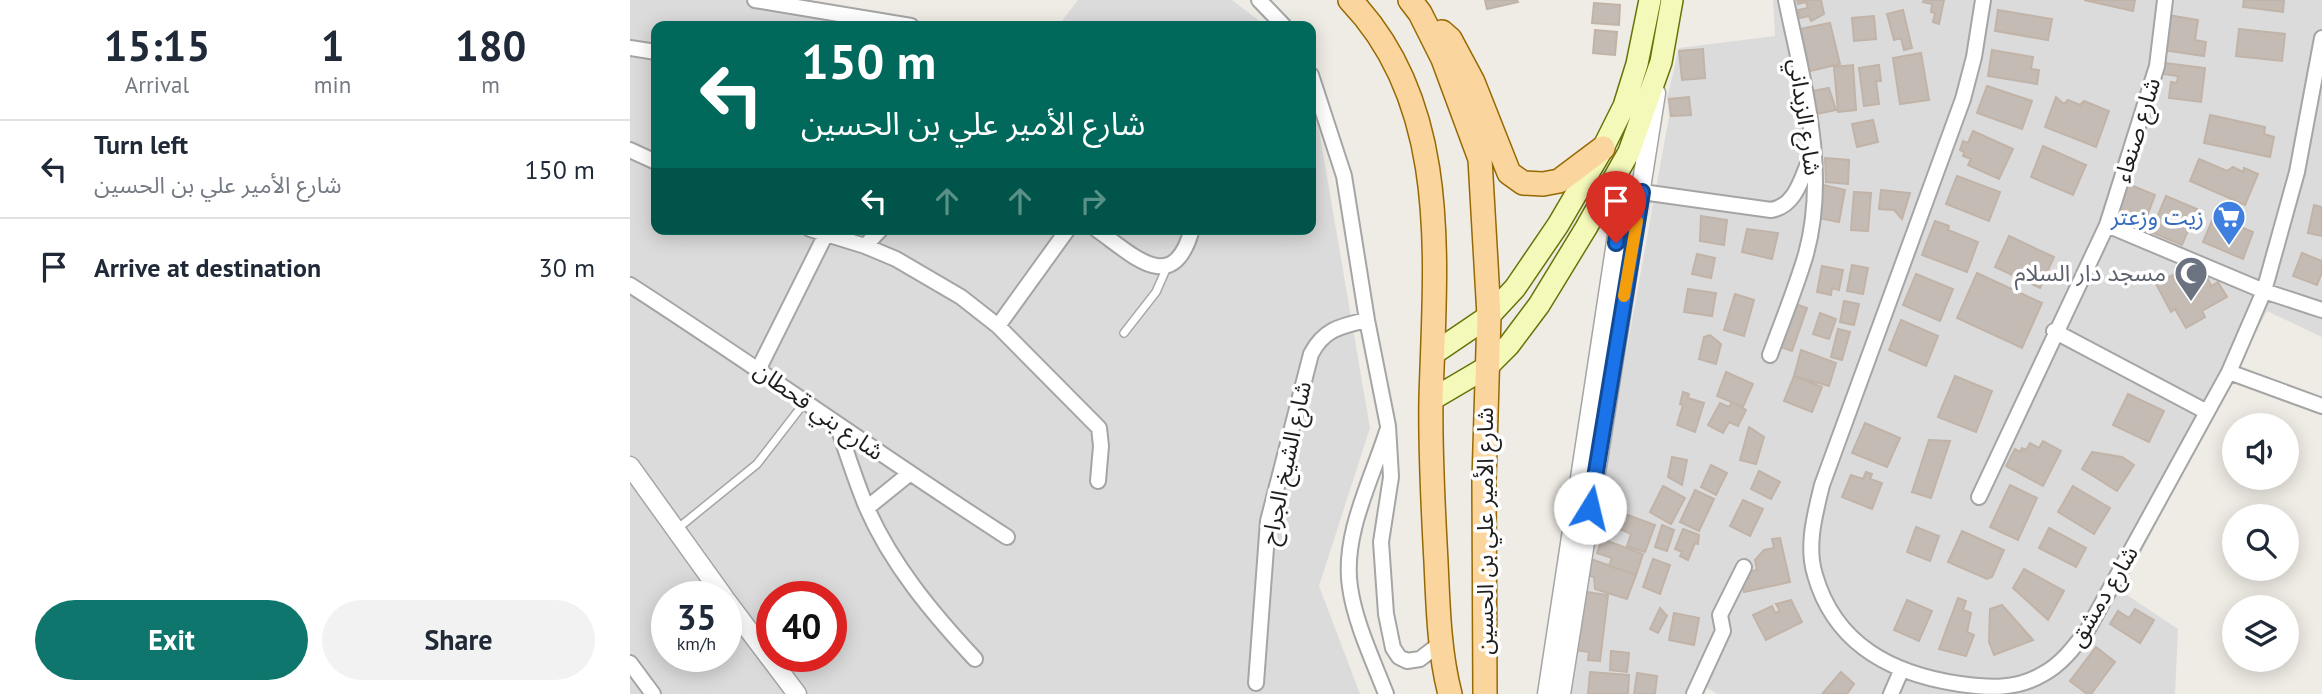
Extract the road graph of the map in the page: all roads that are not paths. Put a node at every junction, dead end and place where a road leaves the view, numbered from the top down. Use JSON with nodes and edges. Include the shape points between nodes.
{"nodes":[{"id":1,"x":755,"y":0,"type":"edge"},
{"id":2,"x":1259,"y":0,"type":"edge"},
{"id":3,"x":1350,"y":0,"type":"edge"},
{"id":4,"x":1650,"y":0,"type":"edge"},
{"id":5,"x":1672,"y":0,"type":"edge"},
{"id":6,"x":1786,"y":0,"type":"edge"},
{"id":7,"x":1983,"y":0,"type":"edge"},
{"id":8,"x":2165,"y":0,"type":"edge"},
{"id":9,"x":1415,"y":6,"type":"edge"},
{"id":10,"x":881,"y":21,"type":"edge"},
{"id":11,"x":1279,"y":21,"type":"edge"},
{"id":12,"x":2322,"y":43,"type":"edge"},
{"id":13,"x":630,"y":48,"type":"edge"},
{"id":14,"x":651,"y":51,"type":"edge"},
{"id":15,"x":1661,"y":62,"type":"junction"},
{"id":16,"x":1316,"y":90,"type":"edge"},
{"id":17,"x":1604,"y":148,"type":"junction"},
{"id":18,"x":1814,"y":148,"type":"junction"},
{"id":19,"x":630,"y":150,"type":"edge"},
{"id":20,"x":651,"y":160,"type":"edge"},
{"id":21,"x":1642,"y":192,"type":"junction"},
{"id":22,"x":2107,"y":225,"type":"junction"},
{"id":23,"x":875,"y":235,"type":"edge"},
{"id":24,"x":1064,"y":235,"type":"edge"},
{"id":25,"x":1105,"y":235,"type":"edge"},
{"id":26,"x":1189,"y":235,"type":"edge"},
{"id":27,"x":825,"y":236,"type":"joint"},
{"id":28,"x":865,"y":246,"type":"junction"},
{"id":29,"x":1167,"y":267,"type":"junction"},
{"id":30,"x":630,"y":285,"type":"edge"},
{"id":31,"x":2264,"y":291,"type":"junction"},
{"id":32,"x":2322,"y":310,"type":"edge"},
{"id":33,"x":1489,"y":316,"type":"junction"},
{"id":34,"x":1367,"y":320,"type":"junction"},
{"id":35,"x":998,"y":326,"type":"junction"},
{"id":36,"x":2054,"y":331,"type":"junction"},
{"id":37,"x":1124,"y":333,"type":"dead end"},
{"id":38,"x":1433,"y":354,"type":"junction"},
{"id":39,"x":1770,"y":355,"type":"dead end"},
{"id":40,"x":1488,"y":367,"type":"junction"},
{"id":41,"x":759,"y":368,"type":"junction"},
{"id":42,"x":2229,"y":372,"type":"junction"},
{"id":43,"x":1431,"y":400,"type":"junction"},
{"id":44,"x":804,"y":402,"type":"junction"},
{"id":45,"x":2322,"y":406,"type":"edge"},
{"id":46,"x":2207,"y":412,"type":"junction"},
{"id":47,"x":837,"y":424,"type":"junction"},
{"id":48,"x":1388,"y":426,"type":"junction"},
{"id":49,"x":630,"y":466,"type":"edge"},
{"id":50,"x":909,"y":474,"type":"junction"},
{"id":51,"x":1098,"y":481,"type":"dead end"},
{"id":52,"x":1979,"y":497,"type":"dead end"},
{"id":53,"x":867,"y":508,"type":"junction"},
{"id":54,"x":676,"y":530,"type":"junction"},
{"id":55,"x":1007,"y":537,"type":"dead end"},
{"id":56,"x":1744,"y":567,"type":"dead end"},
{"id":57,"x":713,"y":581,"type":"edge"},
{"id":58,"x":742,"y":621,"type":"edge"},
{"id":59,"x":1442,"y":642,"type":"junction"},
{"id":60,"x":1392,"y":648,"type":"junction"},
{"id":61,"x":975,"y":659,"type":"dead end"},
{"id":62,"x":1374,"y":661,"type":"junction"},
{"id":63,"x":630,"y":663,"type":"edge"},
{"id":64,"x":1901,"y":671,"type":"junction"},
{"id":65,"x":1256,"y":683,"type":"dead end"},
{"id":66,"x":653,"y":694,"type":"edge"},
{"id":67,"x":797,"y":694,"type":"edge"},
{"id":68,"x":1386,"y":694,"type":"edge"},
{"id":69,"x":1450,"y":694,"type":"edge"},
{"id":70,"x":1485,"y":694,"type":"edge"},
{"id":71,"x":1547,"y":694,"type":"edge"},
{"id":72,"x":1561,"y":694,"type":"edge"},
{"id":73,"x":1694,"y":694,"type":"edge"},
{"id":74,"x":1891,"y":694,"type":"edge"}],
"edges":[{"from":1,"to":10,"type":"street"},
{"from":2,"to":11,"type":"street"},
{"from":3,"to":38,"type":"main road","name":"شارع الأمير علي بن الحسين","via":[[1387,45],[1411,97],[1426,148],[1433,215]]},
{"from":4,"to":17,"type":"main road","via":[[1634,74]]},
{"from":5,"to":15,"type":"main road","name":"شارع الأمير علي بن الحسين"},
{"from":6,"to":18,"type":"street","name":"شارع الزبداني"},
{"from":7,"to":64,"type":"street","name":"شارع دمشق","via":[[1963,99],[1814,517],[1814,573],[1826,604],[1849,635]]},
{"from":8,"to":22,"type":"street","name":"شارع صنعاء","via":[[2153,78]]},
{"from":9,"to":17,"type":"main road","via":[[1450,39],[1473,82],[1509,173],[1524,183],[1559,181]]},
{"from":9,"to":33,"type":"main road","name":"شارع الأمير علي بن الحسين","via":[[1443,59],[1480,159]]},
{"from":12,"to":31,"type":"street","name":"شارع دمشق","via":[[2297,173]]},
{"from":13,"to":14,"type":"street"},
{"from":15,"to":21,"type":"street","name":"شارع الأمير علي بن الحسين"},
{"from":15,"to":40,"type":"main road","name":"شارع الأمير علي بن الحسين","via":[[1629,152],[1539,305]]},
{"from":16,"to":34,"type":"street","via":[[1344,176]]},
{"from":17,"to":33,"type":"main road","via":[[1535,260]]},
{"from":18,"to":21,"type":"street","via":[[1792,199],[1780,209]]},
{"from":18,"to":39,"type":"street","name":"شارع الزبداني","via":[[1815,179],[1805,254]]},
{"from":19,"to":20,"type":"street"},
{"from":21,"to":71,"type":"street","via":[[1625,204],[1620,216]]},
{"from":21,"to":72,"type":"street","name":"شارع الأمير علي بن الحسين"},
{"from":22,"to":31,"type":"street"},
{"from":22,"to":36,"type":"street","name":"شارع صنعاء"},
{"from":23,"to":28,"type":"street"},
{"from":24,"to":35,"type":"street"},
{"from":25,"to":29,"type":"street","via":[[1140,261],[1155,268]]},
{"from":26,"to":29,"type":"street","via":[[1178,261]]},
{"from":27,"to":28,"type":"street"},
{"from":27,"to":41,"type":"street"},
{"from":28,"to":35,"type":"street","via":[[961,298]]},
{"from":29,"to":37,"type":"lane","via":[[1156,292]]},
{"from":30,"to":41,"type":"street","name":"شارع بني قحطان"},
{"from":31,"to":32,"type":"street"},
{"from":31,"to":42,"type":"street","name":"شارع دمشق"},
{"from":33,"to":38,"type":"main road"},
{"from":33,"to":40,"type":"main road","name":"شارع الأمير علي بن الحسين"},
{"from":34,"to":48,"type":"street"},
{"from":34,"to":65,"type":"street","name":"شارع الشيخ الجراح","via":[[1325,333],[1311,354],[1268,521]]},
{"from":35,"to":51,"type":"street","via":[[1099,428]]},
{"from":36,"to":46,"type":"street"},
{"from":36,"to":52,"type":"street","name":"شارع صنعاء"},
{"from":38,"to":43,"type":"main road","name":"شارع الأمير علي بن الحسين"},
{"from":40,"to":43,"type":"main road","name":"شارع الأمير علي بن الحسين"},
{"from":40,"to":70,"type":"main road","name":"شارع الأمير علي بن الحسين"},
{"from":41,"to":44,"type":"street","name":"شارع بني قحطان"},
{"from":42,"to":45,"type":"street"},
{"from":42,"to":46,"type":"street","name":"شارع دمشق"},
{"from":43,"to":59,"type":"main road","name":"شارع الأمير علي بن الحسين"},
{"from":44,"to":47,"type":"street","name":"شارع بني قحطان"},
{"from":44,"to":54,"type":"lane","via":[[757,464]]},
{"from":46,"to":64,"type":"street","name":"شارع دمشق","via":[[2088,629],[2054,666],[2001,688],[1930,680]]},
{"from":47,"to":50,"type":"street","name":"شارع بني قحطان"},
{"from":47,"to":53,"type":"street"},
{"from":48,"to":60,"type":"street","via":[[1391,477],[1381,542]]},
{"from":48,"to":62,"type":"street","via":[[1348,566],[1356,614]]},
{"from":49,"to":54,"type":"street"},
{"from":50,"to":53,"type":"street"},
{"from":50,"to":55,"type":"street","name":"شارع بني قحطان"},
{"from":53,"to":61,"type":"street","via":[[912,586]]},
{"from":54,"to":57,"type":"street"},
{"from":56,"to":73,"type":"street","via":[[1720,615],[1723,631]]},
{"from":58,"to":67,"type":"street"},
{"from":59,"to":60,"type":"street","via":[[1420,659],[1407,661]]},
{"from":59,"to":69,"type":"main road","name":"شارع الأمير علي بن الحسين"},
{"from":60,"to":62,"type":"street"},
{"from":62,"to":68,"type":"street"},
{"from":63,"to":66,"type":"street"},
{"from":64,"to":74,"type":"street"}]}
